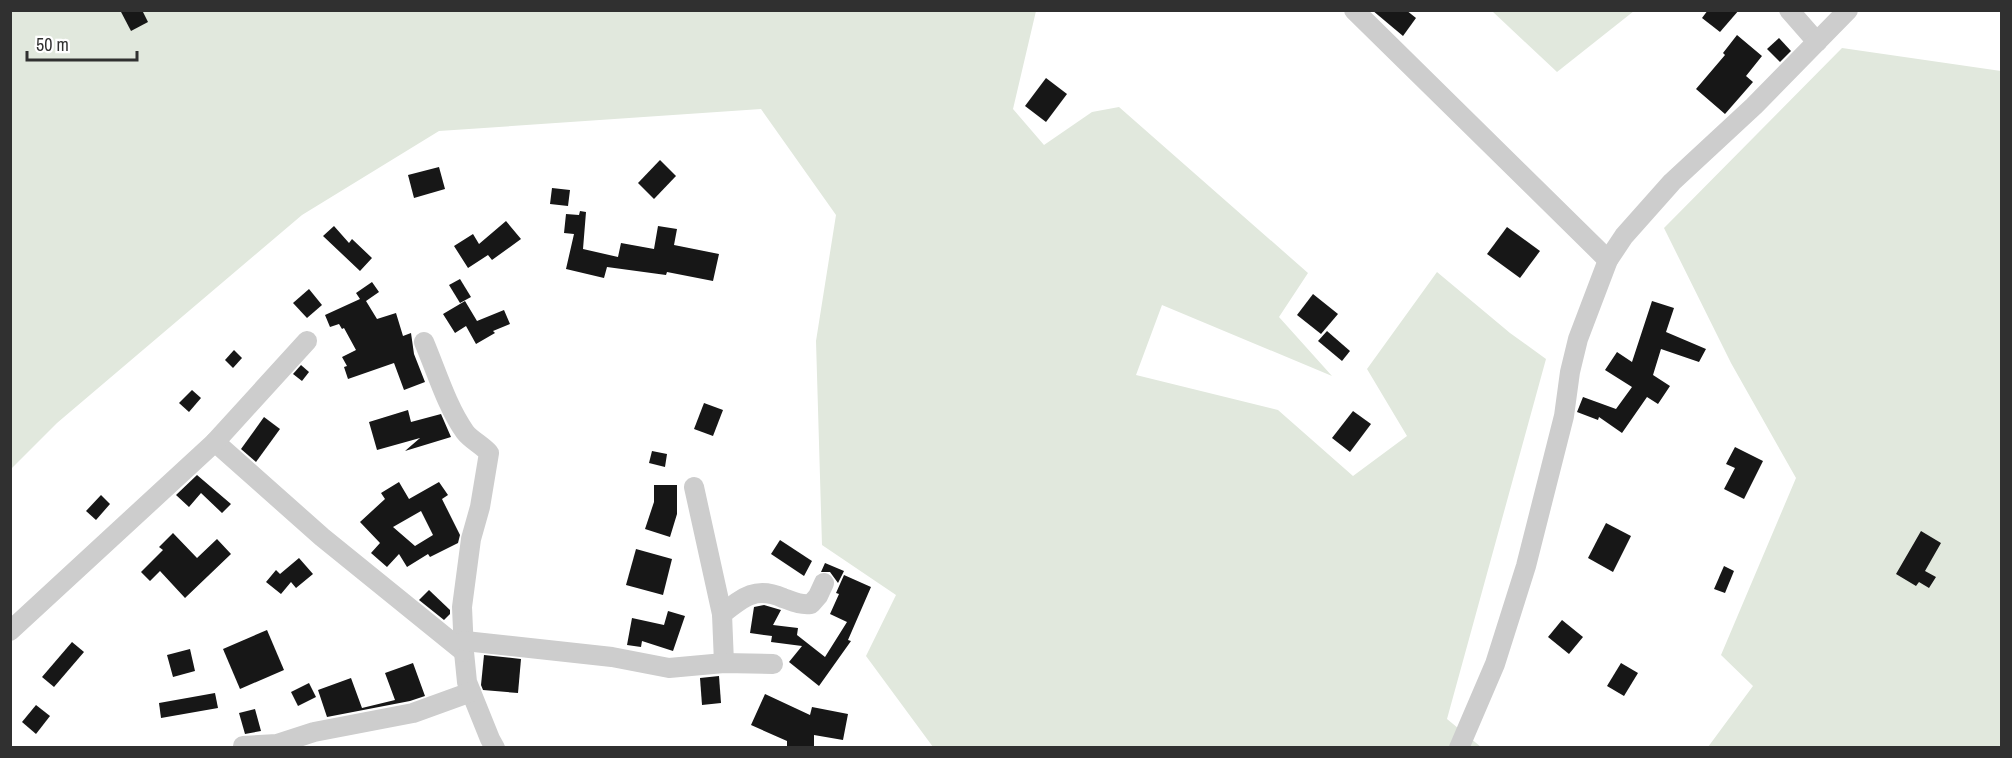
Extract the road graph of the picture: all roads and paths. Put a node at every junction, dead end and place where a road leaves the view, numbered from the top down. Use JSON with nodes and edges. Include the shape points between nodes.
{"nodes":[{"id":1,"x":1354,"y":10,"type":"edge"},
{"id":2,"x":1789,"y":10,"type":"edge"},
{"id":3,"x":1848,"y":10,"type":"edge"},
{"id":4,"x":1817,"y":42,"type":"junction"},
{"id":5,"x":1608,"y":260,"type":"junction"},
{"id":6,"x":307,"y":341,"type":"dead end"},
{"id":7,"x":424,"y":342,"type":"dead end"},
{"id":8,"x":215,"y":442,"type":"junction"},
{"id":9,"x":694,"y":487,"type":"dead end"},
{"id":10,"x":824,"y":583,"type":"dead end"},
{"id":11,"x":722,"y":614,"type":"junction"},
{"id":12,"x":10,"y":631,"type":"edge"},
{"id":13,"x":464,"y":647,"type":"junction"},
{"id":14,"x":724,"y":663,"type":"junction"},
{"id":15,"x":773,"y":664,"type":"dead end"},
{"id":16,"x":471,"y":692,"type":"junction"},
{"id":17,"x":243,"y":747,"type":"edge"},
{"id":18,"x":495,"y":747,"type":"edge"},
{"id":19,"x":1459,"y":747,"type":"edge"}],
"edges":[{"from":1,"to":5,"type":"street"},
{"from":2,"to":4,"type":"street"},
{"from":3,"to":4,"type":"street"},
{"from":4,"to":5,"type":"street","via":[[1672,182],[1636,221]]},
{"from":5,"to":19,"type":"street","via":[[1578,339],[1564,416],[1526,566],[1495,664]]},
{"from":6,"to":8,"type":"street"},
{"from":7,"to":13,"type":"street","via":[[456,418],[466,434],[489,453],[471,540],[464,598]]},
{"from":8,"to":12,"type":"street"},
{"from":8,"to":13,"type":"street","via":[[321,537]]},
{"from":9,"to":11,"type":"street"},
{"from":10,"to":11,"type":"street","via":[[811,604],[801,605],[774,594],[752,593]]},
{"from":11,"to":14,"type":"street"},
{"from":13,"to":14,"type":"street","via":[[612,657],[669,668]]},
{"from":13,"to":16,"type":"street"},
{"from":14,"to":15,"type":"street"},
{"from":16,"to":17,"type":"street","via":[[413,713],[314,732],[277,744]]},
{"from":16,"to":18,"type":"street"}]}
